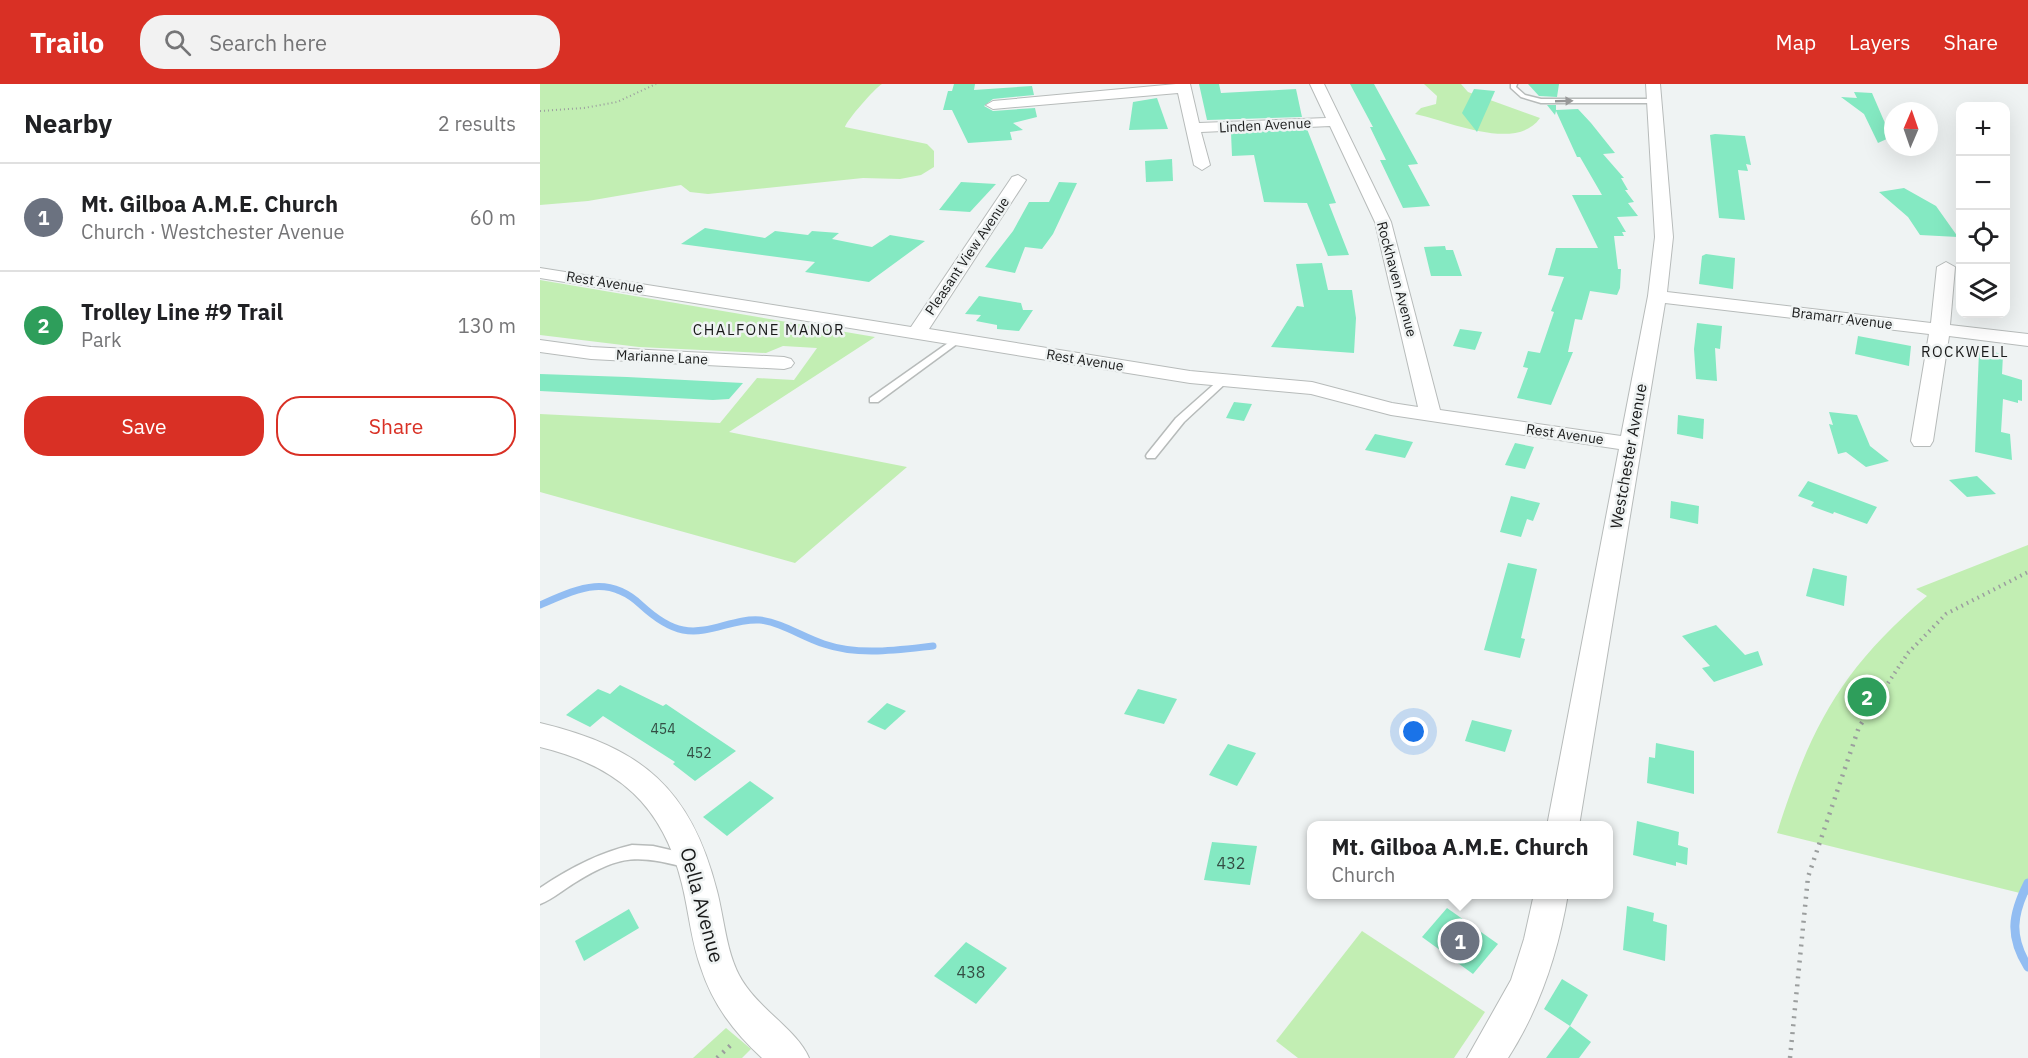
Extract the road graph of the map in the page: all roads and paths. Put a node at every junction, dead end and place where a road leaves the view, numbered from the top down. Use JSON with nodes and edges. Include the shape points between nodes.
{"nodes":[{"id":1,"x":656,"y":84,"type":"edge"},
{"id":2,"x":1317,"y":84,"type":"edge"},
{"id":3,"x":1514,"y":84,"type":"edge"},
{"id":4,"x":1184,"y":86,"type":"edge"},
{"id":5,"x":1653,"y":93,"type":"edge"},
{"id":6,"x":993,"y":105,"type":"dead end"},
{"id":7,"x":540,"y":111,"type":"edge"},
{"id":8,"x":1335,"y":122,"type":"junction"},
{"id":9,"x":1194,"y":128,"type":"junction"},
{"id":10,"x":1202,"y":165,"type":"dead end"},
{"id":11,"x":1018,"y":180,"type":"dead end"},
{"id":12,"x":1946,"y":267,"type":"dead end"},
{"id":13,"x":540,"y":273,"type":"edge"},
{"id":14,"x":1657,"y":296,"type":"junction"},
{"id":15,"x":1941,"y":329,"type":"junction"},
{"id":16,"x":917,"y":332,"type":"junction"},
{"id":17,"x":958,"y":339,"type":"junction"},
{"id":18,"x":2028,"y":340,"type":"edge"},
{"id":19,"x":540,"y":346,"type":"edge"},
{"id":20,"x":784,"y":363,"type":"dead end"},
{"id":21,"x":1223,"y":381,"type":"junction"},
{"id":22,"x":874,"y":400,"type":"dead end"},
{"id":23,"x":1431,"y":415,"type":"junction"},
{"id":24,"x":1922,"y":441,"type":"dead end"},
{"id":25,"x":1630,"y":444,"type":"junction"},
{"id":26,"x":1151,"y":456,"type":"dead end"},
{"id":27,"x":2028,"y":572,"type":"edge"},
{"id":28,"x":540,"y":735,"type":"edge"},
{"id":29,"x":1564,"y":821,"type":"edge"},
{"id":30,"x":692,"y":862,"type":"junction"},
{"id":31,"x":540,"y":897,"type":"edge"},
{"id":32,"x":1550,"y":899,"type":"edge"},
{"id":33,"x":790,"y":1058,"type":"edge"},
{"id":34,"x":1486,"y":1058,"type":"edge"},
{"id":35,"x":1790,"y":1058,"type":"edge"}],
"edges":[{"from":1,"to":7,"type":"path","via":[[617,102]]},
{"from":2,"to":8,"type":"street","name":"Rockhaven Avenue"},
{"from":3,"to":5,"type":"lane","one_way":true,"via":[[1523,96],[1541,101]]},
{"from":4,"to":6,"type":"street"},
{"from":4,"to":9,"type":"street"},
{"from":5,"to":14,"type":"street","name":"Westchester Avenue","via":[[1664,237]]},
{"from":8,"to":9,"type":"street","name":"Linden Avenue"},
{"from":8,"to":23,"type":"street","name":"Rockhaven Avenue","via":[[1383,222]]},
{"from":9,"to":10,"type":"street"},
{"from":11,"to":16,"type":"street","name":"Pleasant View Avenue"},
{"from":12,"to":15,"type":"street"},
{"from":13,"to":16,"type":"street","name":"Rest Avenue"},
{"from":14,"to":15,"type":"street","name":"Bramarr Avenue"},
{"from":14,"to":25,"type":"street","name":"Westchester Avenue"},
{"from":15,"to":18,"type":"street","name":"Bramarr Avenue"},
{"from":15,"to":24,"type":"street"},
{"from":16,"to":17,"type":"street","name":"Rest Avenue"},
{"from":17,"to":21,"type":"street","name":"Rest Avenue"},
{"from":17,"to":22,"type":"lane"},
{"from":19,"to":20,"type":"street","name":"Marianne Lane","via":[[601,354]]},
{"from":21,"to":23,"type":"street","name":"Rest Avenue","via":[[1312,388]]},
{"from":21,"to":26,"type":"lane","via":[[1180,420]]},
{"from":23,"to":25,"type":"street","name":"Rest Avenue"},
{"from":25,"to":29,"type":"street","name":"Westchester Avenue"},
{"from":27,"to":35,"type":"path","via":[[1946,614],[1908,653],[1859,727],[1808,877]]},
{"from":28,"to":30,"type":"street","name":"Oella Avenue","via":[[592,751],[626,769],[656,796],[680,828]]},
{"from":30,"to":31,"type":"lane","via":[[633,852],[569,878]]},
{"from":30,"to":33,"type":"street","name":"Oella Avenue","via":[[719,972],[752,1025]]},
{"from":32,"to":34,"type":"street","via":[[1544,939],[1526,993]]}]}
